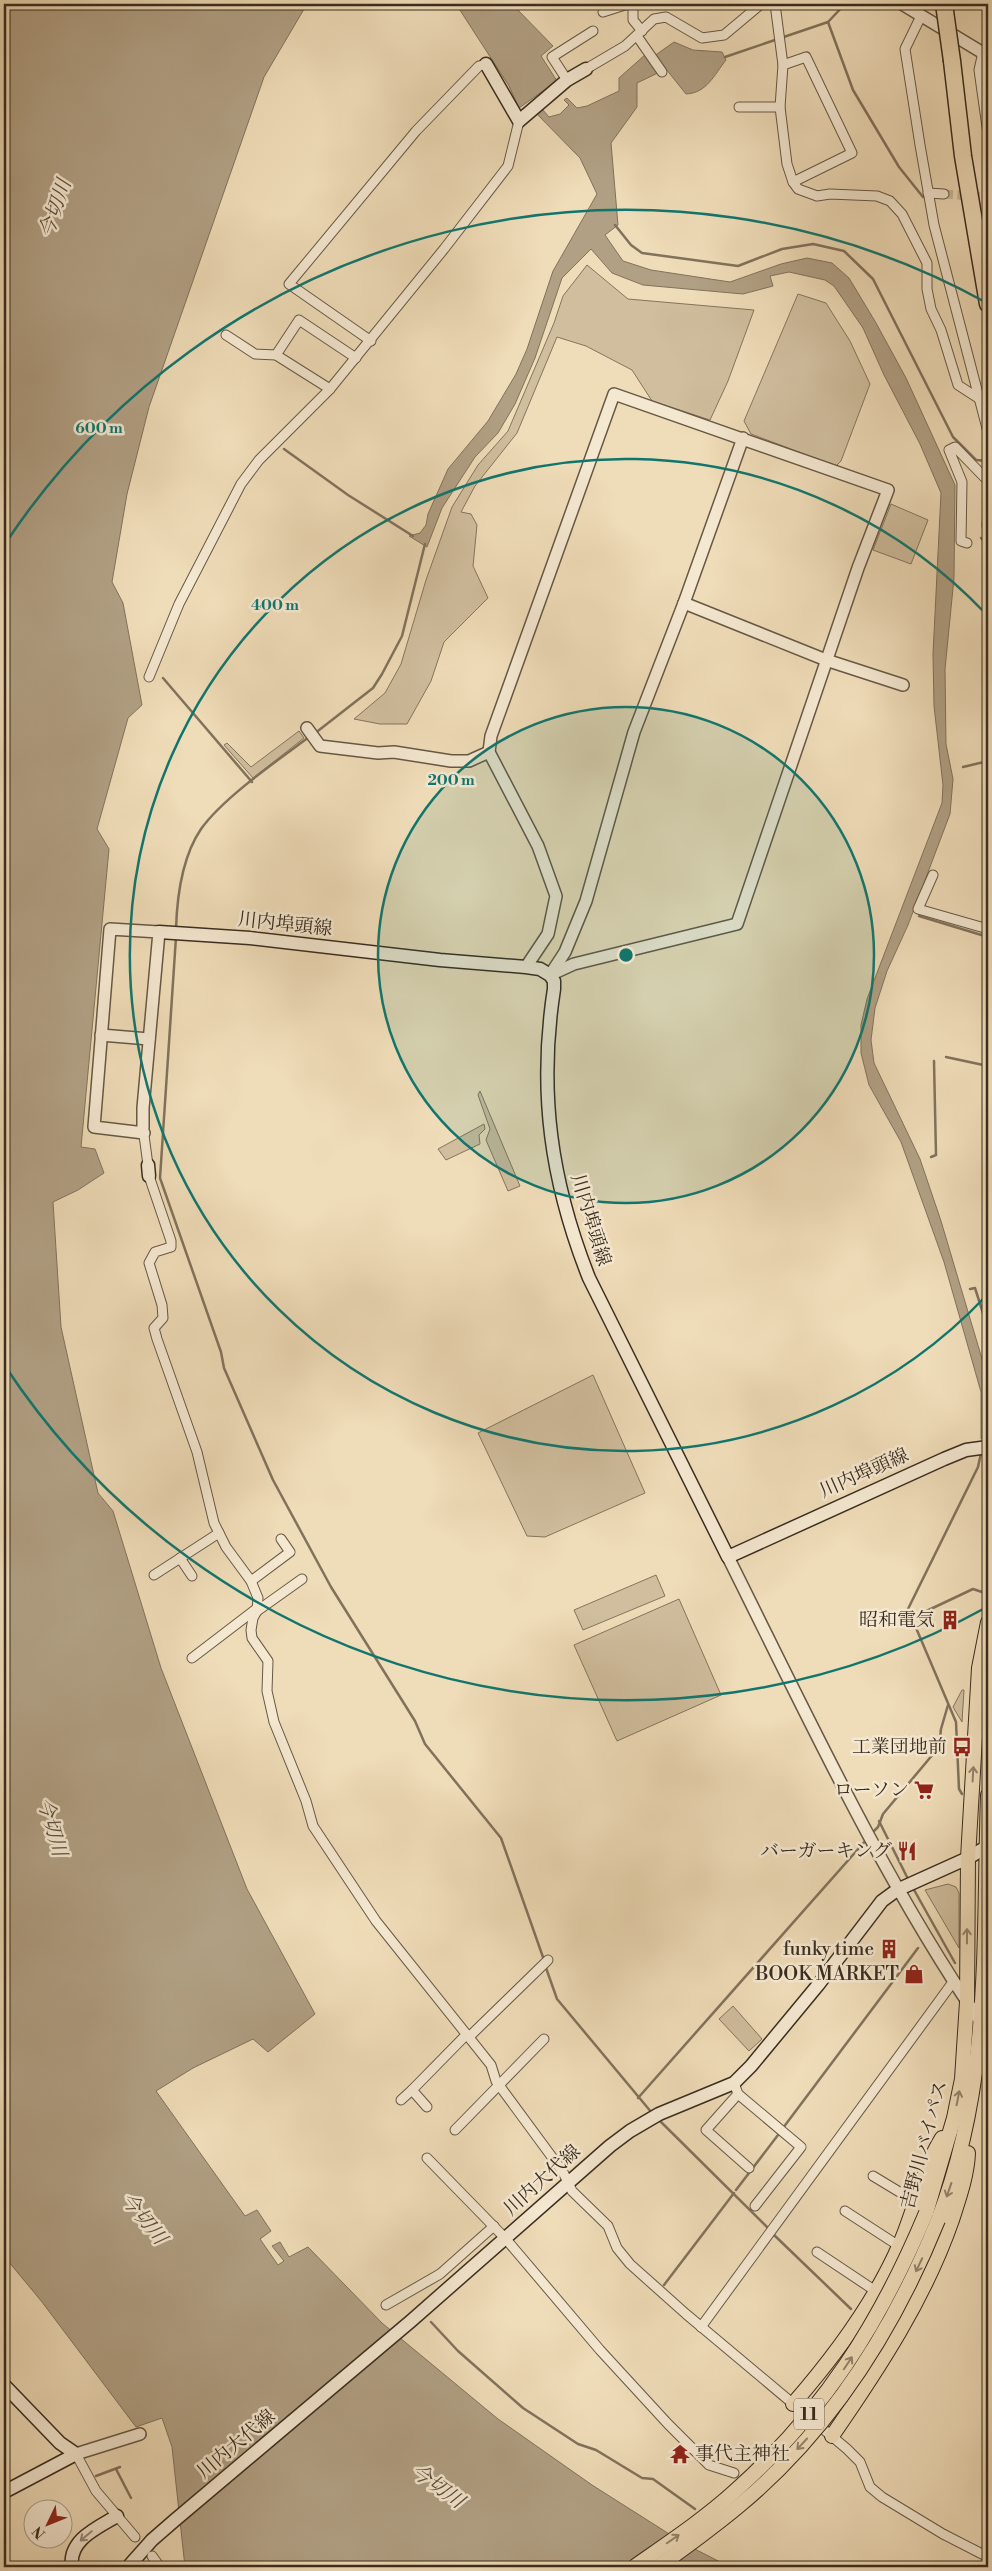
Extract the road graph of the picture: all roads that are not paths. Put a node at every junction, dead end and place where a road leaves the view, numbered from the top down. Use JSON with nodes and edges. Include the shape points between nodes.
{"nodes":[{"id":1,"x":628,"y":4,"type":"edge"},
{"id":2,"x":633,"y":4,"type":"edge"},
{"id":3,"x":761,"y":4,"type":"edge"},
{"id":4,"x":775,"y":4,"type":"edge"},
{"id":5,"x":902,"y":4,"type":"edge"},
{"id":6,"x":944,"y":4,"type":"edge"},
{"id":7,"x":603,"y":12,"type":"dead end"},
{"id":8,"x":921,"y":16,"type":"junction"},
{"id":9,"x":593,"y":31,"type":"dead end"},
{"id":10,"x":640,"y":33,"type":"junction"},
{"id":11,"x":985,"y":54,"type":"edge"},
{"id":12,"x":952,"y":61,"type":"junction"},
{"id":13,"x":486,"y":64,"type":"joint"},
{"id":14,"x":783,"y":65,"type":"junction"},
{"id":15,"x":586,"y":69,"type":"joint"},
{"id":16,"x":662,"y":72,"type":"dead end"},
{"id":17,"x":567,"y":80,"type":"junction"},
{"id":18,"x":739,"y":107,"type":"dead end"},
{"id":19,"x":780,"y":107,"type":"junction"},
{"id":20,"x":520,"y":121,"type":"junction"},
{"id":21,"x":988,"y":134,"type":"edge"},
{"id":22,"x":793,"y":182,"type":"junction"},
{"id":23,"x":928,"y":193,"type":"junction"},
{"id":24,"x":944,"y":194,"type":"tunnel mouth"},
{"id":25,"x":988,"y":253,"type":"edge"},
{"id":26,"x":988,"y":304,"type":"edge"},
{"id":27,"x":226,"y":335,"type":"dead end"},
{"id":28,"x":371,"y":341,"type":"junction"},
{"id":29,"x":276,"y":355,"type":"junction"},
{"id":30,"x":356,"y":358,"type":"junction"},
{"id":31,"x":330,"y":389,"type":"junction"},
{"id":32,"x":988,"y":397,"type":"edge"},
{"id":33,"x":978,"y":398,"type":"junction"},
{"id":34,"x":988,"y":432,"type":"edge"},
{"id":35,"x":743,"y":438,"type":"junction"},
{"id":36,"x":988,"y":481,"type":"edge"},
{"id":37,"x":988,"y":509,"type":"edge"},
{"id":38,"x":987,"y":526,"type":"dead end"},
{"id":39,"x":967,"y":543,"type":"dead end"},
{"id":40,"x":684,"y":603,"type":"junction"},
{"id":41,"x":826,"y":660,"type":"junction"},
{"id":42,"x":149,"y":678,"type":"dead end"},
{"id":43,"x":902,"y":685,"type":"dead end"},
{"id":44,"x":307,"y":728,"type":"dead end"},
{"id":45,"x":489,"y":752,"type":"junction"},
{"id":46,"x":933,"y":875,"type":"dead end"},
{"id":47,"x":988,"y":929,"type":"edge"},
{"id":48,"x":159,"y":932,"type":"junction"},
{"id":49,"x":526,"y":967,"type":"junction"},
{"id":50,"x":550,"y":975,"type":"junction"},
{"id":51,"x":101,"y":1035,"type":"junction"},
{"id":52,"x":149,"y":1038,"type":"junction"},
{"id":53,"x":144,"y":1131,"type":"junction"},
{"id":54,"x":983,"y":1447,"type":"edge"},
{"id":55,"x":218,"y":1533,"type":"junction"},
{"id":56,"x":281,"y":1539,"type":"dead end"},
{"id":57,"x":728,"y":1557,"type":"junction"},
{"id":58,"x":180,"y":1558,"type":"junction"},
{"id":59,"x":154,"y":1575,"type":"dead end"},
{"id":60,"x":192,"y":1576,"type":"dead end"},
{"id":61,"x":302,"y":1579,"type":"dead end"},
{"id":62,"x":251,"y":1581,"type":"junction"},
{"id":63,"x":257,"y":1610,"type":"junction"},
{"id":64,"x":988,"y":1622,"type":"edge"},
{"id":65,"x":192,"y":1658,"type":"dead end"},
{"id":66,"x":988,"y":1795,"type":"edge"},
{"id":67,"x":987,"y":1847,"type":"edge"},
{"id":68,"x":968,"y":1858,"type":"junction"},
{"id":69,"x":907,"y":1885,"type":"junction"},
{"id":70,"x":544,"y":1963,"type":"dead end"},
{"id":71,"x":953,"y":1982,"type":"junction"},
{"id":72,"x":967,"y":2002,"type":"junction"},
{"id":73,"x":985,"y":2029,"type":"edge"},
{"id":74,"x":468,"y":2036,"type":"junction"},
{"id":75,"x":544,"y":2039,"type":"dead end"},
{"id":76,"x":988,"y":2064,"type":"edge"},
{"id":77,"x":976,"y":2073,"type":"junction"},
{"id":78,"x":499,"y":2086,"type":"junction"},
{"id":79,"x":736,"y":2088,"type":"junction"},
{"id":80,"x":412,"y":2090,"type":"junction"},
{"id":81,"x":401,"y":2100,"type":"dead end"},
{"id":82,"x":427,"y":2107,"type":"dead end"},
{"id":83,"x":954,"y":2118,"type":"junction"},
{"id":84,"x":455,"y":2130,"type":"dead end"},
{"id":85,"x":967,"y":2130,"type":"junction"},
{"id":86,"x":427,"y":2158,"type":"dead end"},
{"id":87,"x":749,"y":2168,"type":"dead end"},
{"id":88,"x":873,"y":2176,"type":"dead end"},
{"id":89,"x":568,"y":2182,"type":"junction"},
{"id":90,"x":916,"y":2202,"type":"junction"},
{"id":91,"x":754,"y":2206,"type":"dead end"},
{"id":92,"x":845,"y":2211,"type":"dead end"},
{"id":93,"x":932,"y":2216,"type":"junction"},
{"id":94,"x":494,"y":2226,"type":"junction"},
{"id":95,"x":505,"y":2238,"type":"junction"},
{"id":96,"x":899,"y":2246,"type":"junction"},
{"id":97,"x":817,"y":2252,"type":"dead end"},
{"id":98,"x":874,"y":2290,"type":"junction"},
{"id":99,"x":386,"y":2305,"type":"dead end"},
{"id":100,"x":702,"y":2327,"type":"junction"},
{"id":101,"x":822,"y":2370,"type":"junction"},
{"id":102,"x":4,"y":2385,"type":"edge"},
{"id":103,"x":858,"y":2397,"type":"junction"},
{"id":104,"x":792,"y":2404,"type":"junction"},
{"id":105,"x":140,"y":2434,"type":"dead end"},
{"id":106,"x":832,"y":2436,"type":"junction"},
{"id":107,"x":76,"y":2454,"type":"junction"},
{"id":108,"x":734,"y":2473,"type":"dead end"},
{"id":109,"x":4,"y":2492,"type":"edge"},
{"id":110,"x":116,"y":2516,"type":"junction"},
{"id":111,"x":135,"y":2537,"type":"dead end"},
{"id":112,"x":145,"y":2555,"type":"junction"},
{"id":113,"x":988,"y":2557,"type":"edge"},
{"id":114,"x":72,"y":2567,"type":"edge"},
{"id":115,"x":121,"y":2567,"type":"edge"},
{"id":116,"x":129,"y":2567,"type":"edge"},
{"id":117,"x":160,"y":2567,"type":"edge"},
{"id":118,"x":634,"y":2567,"type":"edge"},
{"id":119,"x":658,"y":2567,"type":"edge"}],
"edges":[{"from":1,"to":7,"type":"street"},
{"from":2,"to":10,"type":"street","via":[[633,20]]},
{"from":3,"to":10,"type":"street","via":[[724,35],[702,38],[666,17],[654,19]]},
{"from":4,"to":14,"type":"street"},
{"from":5,"to":8,"type":"street"},
{"from":6,"to":12,"type":"highway","bridge":true},
{"from":8,"to":11,"type":"street"},
{"from":8,"to":23,"type":"street","via":[[905,49]]},
{"from":9,"to":17,"type":"street","via":[[552,57]]},
{"from":10,"to":15,"type":"street"},
{"from":10,"to":16,"type":"street"},
{"from":11,"to":21,"type":"street","via":[[979,70]]},
{"from":12,"to":25,"type":"highway"},
{"from":12,"to":26,"type":"highway","via":[[963,156]]},
{"from":13,"to":20,"type":"main road"},
{"from":13,"to":28,"type":"street","via":[[478,66],[416,131],[288,284]]},
{"from":14,"to":19,"type":"street"},
{"from":14,"to":22,"type":"street","via":[[806,57],[852,153]]},
{"from":15,"to":17,"type":"main road"},
{"from":17,"to":20,"type":"main road"},
{"from":18,"to":19,"type":"street"},
{"from":19,"to":22,"type":"street","via":[[786,164]]},
{"from":20,"to":28,"type":"street","via":[[508,166]]},
{"from":22,"to":33,"type":"street","via":[[798,189],[817,196],[877,196],[890,201],[902,214],[927,263],[931,309],[958,385]]},
{"from":23,"to":24,"type":"street"},
{"from":23,"to":33,"type":"street"},
{"from":27,"to":29,"type":"street","via":[[255,354]]},
{"from":28,"to":30,"type":"street"},
{"from":29,"to":30,"type":"street","via":[[299,320]]},
{"from":29,"to":31,"type":"street"},
{"from":30,"to":31,"type":"street"},
{"from":31,"to":42,"type":"street","via":[[259,460],[241,484],[179,604]]},
{"from":32,"to":33,"type":"street"},
{"from":33,"to":34,"type":"street"},
{"from":35,"to":40,"type":"street"},
{"from":35,"to":41,"type":"street","via":[[888,490]]},
{"from":35,"to":45,"type":"street","via":[[614,394],[491,736]]},
{"from":36,"to":39,"type":"street","via":[[955,447],[950,450],[962,482],[960,541]]},
{"from":37,"to":38,"type":"street"},
{"from":40,"to":41,"type":"street"},
{"from":40,"to":50,"type":"street","via":[[634,732],[586,901],[564,952]]},
{"from":41,"to":43,"type":"street"},
{"from":41,"to":50,"type":"street","via":[[737,924],[574,964]]},
{"from":44,"to":45,"type":"street","via":[[320,746],[451,761],[468,761]]},
{"from":45,"to":49,"type":"street","via":[[538,846],[556,896],[548,934]]},
{"from":46,"to":47,"type":"street","via":[[918,908]]},
{"from":48,"to":49,"type":"main road","name":"川内埠頭線","via":[[250,938]]},
{"from":48,"to":51,"type":"street","via":[[110,929]]},
{"from":48,"to":52,"type":"street"},
{"from":49,"to":50,"type":"main road","name":"川内埠頭線"},
{"from":50,"to":57,"type":"main road","name":"川内埠頭線","via":[[554,989],[546,1066],[548,1111],[552,1152],[574,1238],[589,1278]]},
{"from":51,"to":52,"type":"street"},
{"from":51,"to":53,"type":"street","via":[[94,1127]]},
{"from":52,"to":53,"type":"street"},
{"from":53,"to":55,"type":"street","via":[[148,1170],[171,1241],[171,1247],[155,1252],[149,1263],[164,1318],[154,1328],[198,1452]]},
{"from":54,"to":57,"type":"main road","name":"川内埠頭線","via":[[944,1458]]},
{"from":55,"to":58,"type":"street"},
{"from":55,"to":62,"type":"street"},
{"from":56,"to":62,"type":"street","via":[[290,1552]]},
{"from":57,"to":69,"type":"street","via":[[872,1843]]},
{"from":58,"to":59,"type":"street"},
{"from":58,"to":60,"type":"street"},
{"from":61,"to":63,"type":"street"},
{"from":62,"to":63,"type":"street","via":[[258,1598]]},
{"from":63,"to":65,"type":"street"},
{"from":63,"to":74,"type":"street","via":[[253,1618],[252,1638],[268,1661],[267,1691],[274,1722],[313,1826],[376,1921]]},
{"from":68,"to":64,"type":"highway","name":"吉野川バイパス","number":"11","one_way":true,"via":[[979,1668]]},
{"from":66,"to":67,"type":"highway","name":"吉野川バイパス","number":"11"},
{"from":67,"to":68,"type":"main road","name":"川内大代線"},
{"from":67,"to":73,"type":"highway","name":"吉野川バイパス","number":"11"},
{"from":68,"to":69,"type":"main road","name":"川内大代線"},
{"from":72,"to":68,"type":"highway","name":"吉野川バイパス","number":"11","one_way":true},
{"from":69,"to":71,"type":"street"},
{"from":69,"to":79,"type":"main road","name":"川内大代線","via":[[882,1901]]},
{"from":70,"to":74,"type":"street"},
{"from":71,"to":72,"type":"street"},
{"from":71,"to":100,"type":"street"},
{"from":72,"to":73,"type":"street"},
{"from":83,"to":72,"type":"highway","name":"吉野川バイパス","number":"11","one_way":true,"via":[[962,2079]]},
{"from":73,"to":77,"type":"highway","name":"吉野川バイパス","number":"11"},
{"from":74,"to":78,"type":"street","via":[[491,2065]]},
{"from":74,"to":80,"type":"street"},
{"from":75,"to":78,"type":"street"},
{"from":76,"to":77,"type":"street"},
{"from":77,"to":85,"type":"highway","name":"吉野川バイパス","number":"11"},
{"from":78,"to":84,"type":"street"},
{"from":78,"to":89,"type":"street"},
{"from":79,"to":87,"type":"street","via":[[706,2130]]},
{"from":79,"to":89,"type":"main road","name":"川内大代線","via":[[656,2116],[610,2146]]},
{"from":79,"to":91,"type":"street","via":[[801,2147]]},
{"from":80,"to":81,"type":"street"},
{"from":80,"to":82,"type":"street"},
{"from":83,"to":90,"type":"highway","number":"11","via":[[938,2144]]},
{"from":83,"to":93,"type":"highway","name":"吉野川バイパス","number":"11"},
{"from":85,"to":93,"type":"highway","name":"吉野川バイパス","number":"11","one_way":true,"via":[[955,2172]]},
{"from":85,"to":103,"type":"highway","number":"11","via":[[968,2155],[963,2189],[940,2254],[897,2337]]},
{"from":86,"to":94,"type":"street"},
{"from":88,"to":90,"type":"street"},
{"from":89,"to":95,"type":"main road","name":"川内大代線"},
{"from":89,"to":100,"type":"street","via":[[572,2191],[608,2226],[616,2248],[630,2264]]},
{"from":90,"to":96,"type":"highway","number":"11"},
{"from":92,"to":96,"type":"street"},
{"from":118,"to":93,"type":"highway","name":"吉野川バイパス","number":"11","one_way":true,"bridge":true,"via":[[698,2522],[796,2431],[869,2331]]},
{"from":93,"to":119,"type":"highway","name":"吉野川バイパス","number":"11","one_way":true,"bridge":true,"via":[[922,2259],[888,2325],[837,2403],[806,2440],[742,2504]]},
{"from":94,"to":95,"type":"street"},
{"from":94,"to":99,"type":"street","via":[[440,2274]]},
{"from":95,"to":108,"type":"street","via":[[668,2424],[709,2465]]},
{"from":95,"to":112,"type":"main road","name":"川内大代線","via":[[175,2520]]},
{"from":96,"to":98,"type":"highway","number":"11"},
{"from":97,"to":98,"type":"street"},
{"from":98,"to":101,"type":"highway","number":"11"},
{"from":100,"to":104,"type":"street"},
{"from":101,"to":103,"type":"street"},
{"from":101,"to":104,"type":"highway","number":"11"},
{"from":102,"to":107,"type":"main road","via":[[60,2443]]},
{"from":103,"to":106,"type":"highway","number":"11"},
{"from":104,"to":106,"type":"street"},
{"from":105,"to":107,"type":"street"},
{"from":106,"to":113,"type":"street","via":[[860,2462],[870,2487],[882,2497]]},
{"from":107,"to":109,"type":"main road"},
{"from":107,"to":110,"type":"street","via":[[96,2491]]},
{"from":110,"to":111,"type":"street"},
{"from":110,"to":114,"type":"main road","one_way":true,"via":[[84,2536],[75,2547]]},
{"from":112,"to":115,"type":"main road"},
{"from":112,"to":116,"type":"main road","name":"川内大代線"},
{"from":112,"to":117,"type":"street"}]}
